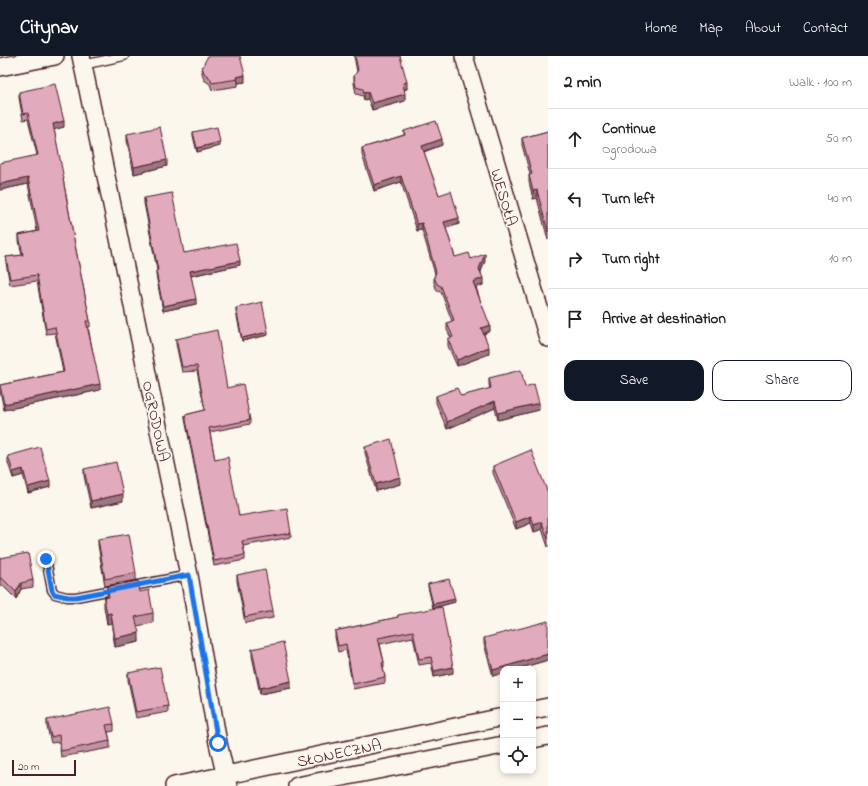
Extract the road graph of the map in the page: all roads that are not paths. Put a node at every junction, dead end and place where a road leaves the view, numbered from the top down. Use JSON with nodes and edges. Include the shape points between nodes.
{"nodes":[{"id":1,"x":55,"y":56,"type":"edge"},
{"id":2,"x":124,"y":56,"type":"edge"},
{"id":3,"x":464,"y":56,"type":"edge"},
{"id":4,"x":82,"y":61,"type":"edge"},
{"id":5,"x":0,"y":67,"type":"edge"},
{"id":6,"x":548,"y":338,"type":"edge"},
{"id":7,"x":46,"y":559,"type":"dead end"},
{"id":8,"x":189,"y":575,"type":"junction"},
{"id":9,"x":548,"y":707,"type":"edge"},
{"id":10,"x":536,"y":709,"type":"edge"},
{"id":11,"x":500,"y":718,"type":"edge"},
{"id":12,"x":548,"y":736,"type":"edge"},
{"id":13,"x":536,"y":738,"type":"edge"},
{"id":14,"x":500,"y":746,"type":"edge"},
{"id":15,"x":227,"y":781,"type":"edge"},
{"id":16,"x":183,"y":785,"type":"edge"},
{"id":17,"x":297,"y":786,"type":"edge"}],
"edges":[{"from":1,"to":5,"type":"street"},
{"from":2,"to":4,"type":"lane"},
{"from":3,"to":6,"type":"street","name":"WESOŁA"},
{"from":4,"to":8,"type":"street","name":"OGRODOWA"},
{"from":7,"to":8,"type":"lane","via":[[54,594],[68,597]]},
{"from":8,"to":15,"type":"street","name":"OGRODOWA"},
{"from":9,"to":10,"type":"street"},
{"from":11,"to":15,"type":"street","name":"SŁONECZNA"},
{"from":12,"to":13,"type":"street"},
{"from":14,"to":17,"type":"street","name":"SŁONECZNA"},
{"from":15,"to":16,"type":"street","name":"SŁONECZNA"}]}
